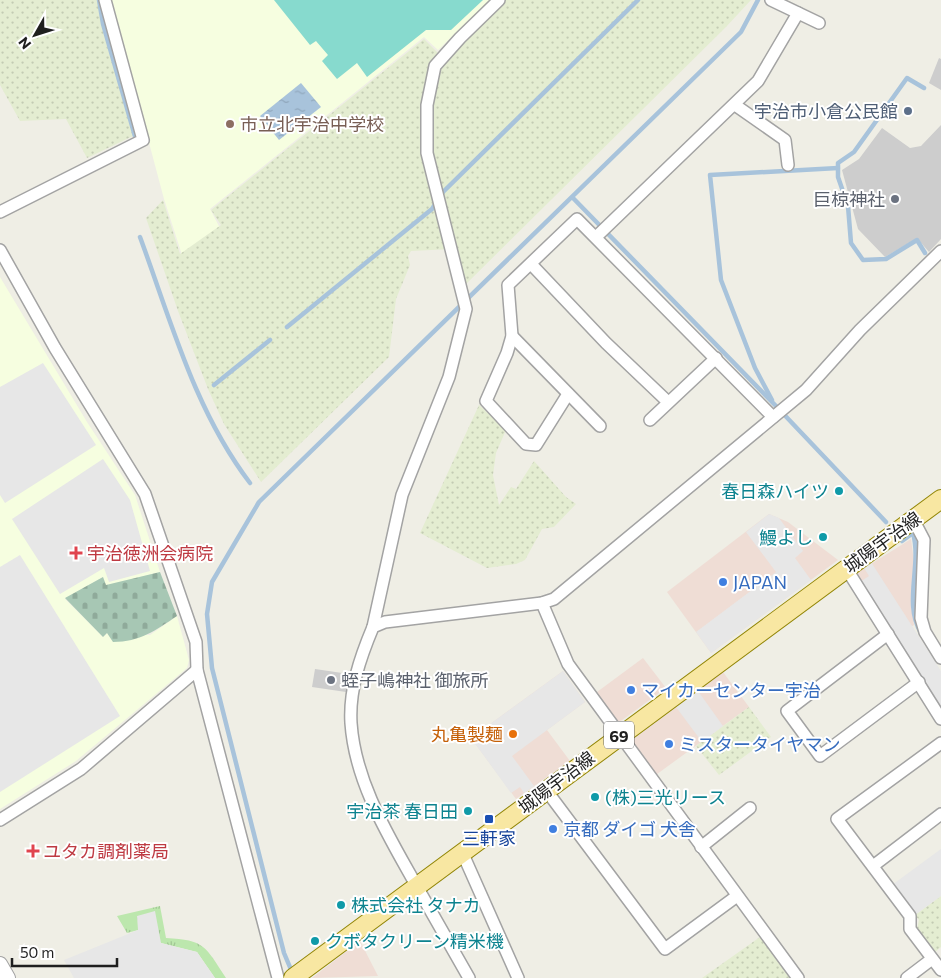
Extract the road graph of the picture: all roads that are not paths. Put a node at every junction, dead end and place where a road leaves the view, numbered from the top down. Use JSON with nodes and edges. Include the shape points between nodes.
{"nodes":[{"id":1,"x":105,"y":0,"type":"edge"},
{"id":2,"x":499,"y":0,"type":"edge"},
{"id":3,"x":771,"y":0,"type":"edge"},
{"id":4,"x":798,"y":13,"type":"junction"},
{"id":5,"x":819,"y":23,"type":"dead end"},
{"id":6,"x":735,"y":105,"type":"junction"},
{"id":7,"x":788,"y":165,"type":"dead end"},
{"id":8,"x":0,"y":212,"type":"edge"},
{"id":9,"x":596,"y":236,"type":"junction"},
{"id":10,"x":0,"y":250,"type":"edge"},
{"id":11,"x":941,"y":251,"type":"edge"},
{"id":12,"x":531,"y":264,"type":"junction"},
{"id":13,"x":512,"y":336,"type":"junction"},
{"id":14,"x":716,"y":358,"type":"junction"},
{"id":15,"x":568,"y":394,"type":"junction"},
{"id":16,"x":668,"y":402,"type":"junction"},
{"id":17,"x":774,"y":416,"type":"junction"},
{"id":18,"x":650,"y":420,"type":"dead end"},
{"id":19,"x":600,"y":426,"type":"dead end"},
{"id":20,"x":941,"y":498,"type":"edge"},
{"id":21,"x":913,"y":519,"type":"junction"},
{"id":22,"x":846,"y":568,"type":"junction"},
{"id":23,"x":542,"y":603,"type":"junction"},
{"id":24,"x":373,"y":628,"type":"junction"},
{"id":25,"x":888,"y":634,"type":"junction"},
{"id":26,"x":941,"y":658,"type":"edge"},
{"id":27,"x":198,"y":670,"type":"junction"},
{"id":28,"x":918,"y":682,"type":"junction"},
{"id":29,"x":941,"y":719,"type":"edge"},
{"id":30,"x":619,"y":735,"type":"junction"},
{"id":31,"x":941,"y":742,"type":"edge"},
{"id":32,"x":546,"y":790,"type":"junction"},
{"id":33,"x":750,"y":808,"type":"dead end"},
{"id":34,"x":941,"y":814,"type":"edge"},
{"id":35,"x":0,"y":820,"type":"edge"},
{"id":36,"x":701,"y":847,"type":"junction"},
{"id":37,"x":462,"y":852,"type":"junction"},
{"id":38,"x":873,"y":866,"type":"junction"},
{"id":39,"x":417,"y":886,"type":"junction"},
{"id":40,"x":737,"y":896,"type":"junction"},
{"id":41,"x":932,"y":959,"type":"junction"},
{"id":42,"x":0,"y":964,"type":"edge"},
{"id":43,"x":941,"y":970,"type":"edge"},
{"id":44,"x":300,"y":975,"type":"edge"},
{"id":45,"x":8,"y":978,"type":"edge"},
{"id":46,"x":278,"y":978,"type":"edge"},
{"id":47,"x":469,"y":978,"type":"edge"},
{"id":48,"x":518,"y":978,"type":"edge"},
{"id":49,"x":798,"y":978,"type":"edge"},
{"id":50,"x":907,"y":978,"type":"edge"}],
"edges":[{"from":1,"to":8,"type":"street","via":[[143,140]]},
{"from":2,"to":24,"type":"street","via":[[436,66],[427,105],[427,153],[466,309],[449,377],[402,495]]},
{"from":3,"to":4,"type":"street"},
{"from":4,"to":5,"type":"street"},
{"from":4,"to":6,"type":"street","via":[[758,81]]},
{"from":6,"to":7,"type":"street","via":[[785,140]]},
{"from":6,"to":9,"type":"street"},
{"from":9,"to":12,"type":"street","via":[[577,219]]},
{"from":9,"to":14,"type":"street"},
{"from":10,"to":27,"type":"street","via":[[144,494],[196,642]]},
{"from":11,"to":17,"type":"street","via":[[860,330],[806,390]]},
{"from":12,"to":13,"type":"street","via":[[508,285]]},
{"from":12,"to":16,"type":"street"},
{"from":13,"to":15,"type":"street"},
{"from":13,"to":15,"type":"street","via":[[508,353],[486,402],[526,444],[536,446]]},
{"from":14,"to":16,"type":"street"},
{"from":14,"to":17,"type":"street"},
{"from":15,"to":19,"type":"street"},
{"from":16,"to":18,"type":"street"},
{"from":17,"to":23,"type":"street","via":[[554,598]]},
{"from":20,"to":21,"type":"main road","name":"城陽宇治線","number":"69"},
{"from":21,"to":22,"type":"main road","name":"城陽宇治線","number":"69"},
{"from":21,"to":26,"type":"street","via":[[924,540],[921,618]]},
{"from":22,"to":25,"type":"street"},
{"from":22,"to":30,"type":"main road","name":"城陽宇治線","number":"69"},
{"from":23,"to":24,"type":"street","via":[[385,622]]},
{"from":23,"to":30,"type":"street","via":[[568,664]]},
{"from":24,"to":39,"type":"street","via":[[356,674],[351,721],[354,747],[380,822]]},
{"from":25,"to":28,"type":"street"},
{"from":25,"to":28,"type":"street","via":[[786,711],[820,756]]},
{"from":27,"to":35,"type":"street","via":[[81,770]]},
{"from":27,"to":46,"type":"street"},
{"from":28,"to":29,"type":"street"},
{"from":30,"to":32,"type":"main road","name":"城陽宇治線","number":"69"},
{"from":30,"to":36,"type":"street"},
{"from":31,"to":38,"type":"street","via":[[837,819]]},
{"from":32,"to":37,"type":"main road","name":"城陽宇治線","number":"69"},
{"from":32,"to":40,"type":"street","via":[[665,949]]},
{"from":33,"to":36,"type":"street"},
{"from":34,"to":38,"type":"street"},
{"from":36,"to":40,"type":"street"},
{"from":37,"to":39,"type":"main road","name":"城陽宇治線","number":"69"},
{"from":37,"to":48,"type":"street"},
{"from":38,"to":41,"type":"street","via":[[910,916],[910,928]]},
{"from":39,"to":44,"type":"main road","name":"城陽宇治線","number":"69"},
{"from":39,"to":47,"type":"street"},
{"from":40,"to":49,"type":"street"},
{"from":41,"to":43,"type":"street"},
{"from":41,"to":50,"type":"street"},
{"from":42,"to":45,"type":"street"}]}
